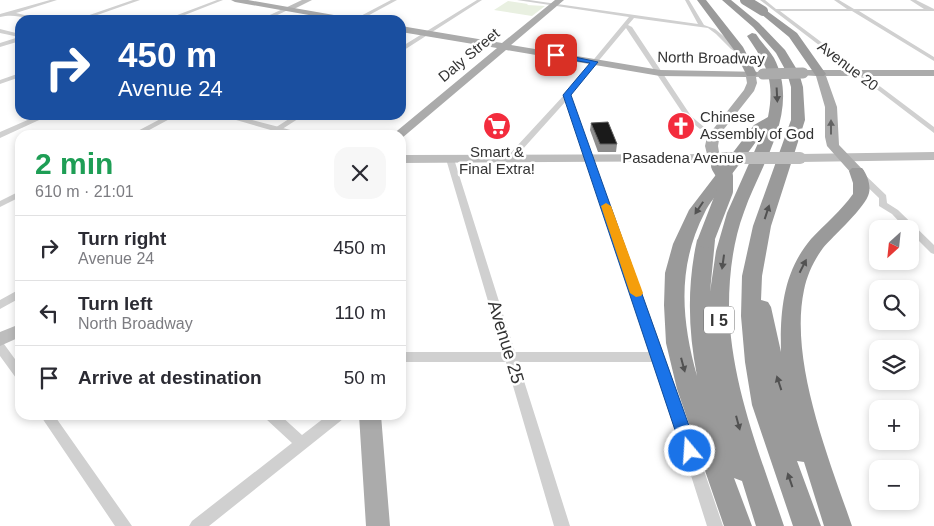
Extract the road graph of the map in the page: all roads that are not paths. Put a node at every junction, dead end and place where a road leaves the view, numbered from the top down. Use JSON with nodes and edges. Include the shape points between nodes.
{"nodes":[{"id":1,"x":55,"y":0,"type":"edge"},
{"id":2,"x":138,"y":0,"type":"edge"},
{"id":3,"x":221,"y":0,"type":"edge"},
{"id":4,"x":235,"y":0,"type":"edge"},
{"id":5,"x":308,"y":0,"type":"edge"},
{"id":6,"x":395,"y":0,"type":"edge"},
{"id":7,"x":480,"y":0,"type":"edge"},
{"id":8,"x":519,"y":0,"type":"edge"},
{"id":9,"x":687,"y":0,"type":"edge"},
{"id":10,"x":701,"y":0,"type":"edge"},
{"id":11,"x":713,"y":0,"type":"edge"},
{"id":12,"x":726,"y":0,"type":"edge"},
{"id":13,"x":746,"y":0,"type":"edge"},
{"id":14,"x":762,"y":0,"type":"edge"},
{"id":15,"x":836,"y":0,"type":"edge"},
{"id":16,"x":912,"y":0,"type":"edge"},
{"id":17,"x":558,"y":3,"type":"edge"},
{"id":18,"x":287,"y":9,"type":"junction"},
{"id":19,"x":775,"y":10,"type":"junction"},
{"id":20,"x":852,"y":10,"type":"junction"},
{"id":21,"x":933,"y":10,"type":"edge"},
{"id":22,"x":10,"y":13,"type":"junction"},
{"id":23,"x":19,"y":15,"type":"edge"},
{"id":24,"x":93,"y":15,"type":"edge"},
{"id":25,"x":180,"y":15,"type":"edge"},
{"id":26,"x":273,"y":15,"type":"edge"},
{"id":27,"x":322,"y":15,"type":"edge"},
{"id":28,"x":366,"y":15,"type":"edge"},
{"id":29,"x":0,"y":16,"type":"edge"},
{"id":30,"x":633,"y":16,"type":"junction"},
{"id":31,"x":625,"y":25,"type":"junction"},
{"id":32,"x":702,"y":26,"type":"junction"},
{"id":33,"x":406,"y":30,"type":"edge"},
{"id":34,"x":0,"y":32,"type":"edge"},
{"id":35,"x":428,"y":33,"type":"junction"},
{"id":36,"x":15,"y":36,"type":"edge"},
{"id":37,"x":15,"y":40,"type":"edge"},
{"id":38,"x":0,"y":45,"type":"edge"},
{"id":39,"x":505,"y":46,"type":"junction"},
{"id":40,"x":406,"y":47,"type":"edge"},
{"id":41,"x":781,"y":52,"type":"junction"},
{"id":42,"x":743,"y":55,"type":"junction"},
{"id":43,"x":934,"y":60,"type":"edge"},
{"id":44,"x":594,"y":62,"type":"junction"},
{"id":45,"x":660,"y":73,"type":"junction"},
{"id":46,"x":858,"y":73,"type":"junction"},
{"id":47,"x":934,"y":73,"type":"edge"},
{"id":48,"x":757,"y":74,"type":"junction"},
{"id":49,"x":820,"y":74,"type":"junction"},
{"id":50,"x":15,"y":77,"type":"edge"},
{"id":51,"x":0,"y":82,"type":"edge"},
{"id":52,"x":567,"y":95,"type":"junction"},
{"id":53,"x":775,"y":118,"type":"junction"},
{"id":54,"x":34,"y":120,"type":"edge"},
{"id":55,"x":163,"y":120,"type":"edge"},
{"id":56,"x":242,"y":120,"type":"edge"},
{"id":57,"x":292,"y":120,"type":"edge"},
{"id":58,"x":700,"y":127,"type":"dead end"},
{"id":59,"x":277,"y":129,"type":"junction"},
{"id":60,"x":144,"y":130,"type":"edge"},
{"id":61,"x":281,"y":130,"type":"edge"},
{"id":62,"x":404,"y":130,"type":"edge"},
{"id":63,"x":934,"y":131,"type":"edge"},
{"id":64,"x":0,"y":135,"type":"edge"},
{"id":65,"x":934,"y":156,"type":"edge"},
{"id":66,"x":842,"y":157,"type":"junction"},
{"id":67,"x":406,"y":158,"type":"edge"},
{"id":68,"x":510,"y":158,"type":"junction"},
{"id":69,"x":589,"y":158,"type":"junction"},
{"id":70,"x":450,"y":159,"type":"junction"},
{"id":71,"x":719,"y":160,"type":"junction"},
{"id":72,"x":857,"y":171,"type":"junction"},
{"id":73,"x":15,"y":196,"type":"edge"},
{"id":74,"x":0,"y":204,"type":"edge"},
{"id":75,"x":934,"y":252,"type":"edge"},
{"id":76,"x":752,"y":276,"type":"junction"},
{"id":77,"x":15,"y":296,"type":"edge"},
{"id":78,"x":0,"y":305,"type":"edge"},
{"id":79,"x":15,"y":332,"type":"edge"},
{"id":80,"x":0,"y":340,"type":"edge"},
{"id":81,"x":0,"y":347,"type":"edge"},
{"id":82,"x":510,"y":356,"type":"junction"},
{"id":83,"x":659,"y":356,"type":"junction"},
{"id":84,"x":406,"y":357,"type":"edge"},
{"id":85,"x":15,"y":368,"type":"edge"},
{"id":86,"x":50,"y":420,"type":"edge"},
{"id":87,"x":276,"y":420,"type":"edge"},
{"id":88,"x":331,"y":420,"type":"edge"},
{"id":89,"x":370,"y":420,"type":"edge"},
{"id":90,"x":301,"y":443,"type":"junction"},
{"id":91,"x":124,"y":526,"type":"edge"},
{"id":92,"x":197,"y":526,"type":"edge"},
{"id":93,"x":378,"y":526,"type":"edge"},
{"id":94,"x":562,"y":526,"type":"edge"},
{"id":95,"x":715,"y":526,"type":"edge"},
{"id":96,"x":738,"y":526,"type":"edge"},
{"id":97,"x":769,"y":526,"type":"edge"},
{"id":98,"x":807,"y":526,"type":"edge"},
{"id":99,"x":833,"y":526,"type":"edge"},
{"id":100,"x":838,"y":526,"type":"edge"}],
"edges":[{"from":1,"to":22,"type":"street"},
{"from":2,"to":24,"type":"street"},
{"from":3,"to":25,"type":"street"},
{"from":4,"to":18,"type":"main road"},
{"from":5,"to":18,"type":"main road"},
{"from":6,"to":28,"type":"street"},
{"from":7,"to":35,"type":"street"},
{"from":8,"to":17,"type":"street"},
{"from":9,"to":32,"type":"street"},
{"from":10,"to":42,"type":"highway"},
{"from":11,"to":53,"type":"highway","number":"I 5","one_way":true,"via":[[755,39],[771,64],[778,93]]},
{"from":12,"to":41,"type":"highway","number":"I 5"},
{"from":13,"to":41,"type":"highway","via":[[779,40]]},
{"from":13,"to":49,"type":"highway","bridge":true,"via":[[793,35]]},
{"from":14,"to":19,"type":"street","name":"Avenue 20"},
{"from":15,"to":20,"type":"street"},
{"from":16,"to":21,"type":"street"},
{"from":17,"to":30,"type":"street"},
{"from":17,"to":39,"type":"main road","name":"Daly Street"},
{"from":18,"to":26,"type":"street"},
{"from":18,"to":27,"type":"main road"},
{"from":19,"to":20,"type":"street"},
{"from":19,"to":46,"type":"street","name":"Avenue 20"},
{"from":20,"to":21,"type":"street"},
{"from":20,"to":43,"type":"street"},
{"from":22,"to":23,"type":"street"},
{"from":22,"to":29,"type":"street"},
{"from":30,"to":31,"type":"street"},
{"from":30,"to":32,"type":"street"},
{"from":31,"to":44,"type":"street"},
{"from":31,"to":45,"type":"street"},
{"from":32,"to":42,"type":"street","via":[[714,30]]},
{"from":33,"to":35,"type":"main road","name":"North Broadway"},
{"from":34,"to":36,"type":"street"},
{"from":35,"to":39,"type":"main road","name":"North Broadway"},
{"from":35,"to":40,"type":"street"},
{"from":37,"to":38,"type":"street"},
{"from":39,"to":44,"type":"main road","name":"North Broadway"},
{"from":39,"to":62,"type":"main road","name":"Daly Street"},
{"from":76,"to":41,"type":"highway","number":"I 5","one_way":true,"via":[[762,226],[798,120],[797,87]]},
{"from":42,"to":48,"type":"highway"},
{"from":44,"to":45,"type":"main road","name":"North Broadway"},
{"from":44,"to":52,"type":"street"},
{"from":45,"to":48,"type":"main road","name":"North Broadway"},
{"from":45,"to":58,"type":"street","via":[[688,117]]},
{"from":46,"to":47,"type":"main road","name":"North Broadway"},
{"from":46,"to":49,"type":"main road","name":"North Broadway"},
{"from":46,"to":63,"type":"street","name":"Avenue 20"},
{"from":48,"to":49,"type":"main road","name":"North Broadway","bridge":true},
{"from":48,"to":71,"type":"main road","via":[[749,91],[714,133],[710,146]]},
{"from":66,"to":49,"type":"main road","one_way":true,"via":[[833,146],[831,107]]},
{"from":50,"to":51,"type":"street"},
{"from":52,"to":68,"type":"street"},
{"from":52,"to":69,"type":"street"},
{"from":53,"to":96,"type":"highway","one_way":true,"via":[[759,128],[697,210],[682,244],[675,273],[677,343],[692,398]]},
{"from":53,"to":97,"type":"highway","number":"I 5","one_way":true,"via":[[735,213],[725,250],[719,317],[731,397]]},
{"from":54,"to":64,"type":"street"},
{"from":55,"to":60,"type":"street"},
{"from":56,"to":59,"type":"street"},
{"from":57,"to":59,"type":"street"},
{"from":59,"to":61,"type":"street"},
{"from":65,"to":66,"type":"main road","name":"Pasadena Avenue"},
{"from":66,"to":71,"type":"main road","name":"Pasadena Avenue","bridge":true},
{"from":66,"to":72,"type":"main road"},
{"from":67,"to":70,"type":"main road","name":"Pasadena Avenue"},
{"from":68,"to":69,"type":"main road","name":"Pasadena Avenue"},
{"from":68,"to":70,"type":"main road","name":"Pasadena Avenue"},
{"from":69,"to":71,"type":"main road","name":"Pasadena Avenue"},
{"from":69,"to":83,"type":"street"},
{"from":70,"to":82,"type":"street","name":"Avenue 25"},
{"from":71,"to":97,"type":"highway","bridge":true,"via":[[725,176],[725,191],[706,240],[701,263],[699,319],[706,368],[720,424]]},
{"from":72,"to":75,"type":"street","via":[[883,197],[882,204],[895,212]]},
{"from":100,"to":72,"type":"highway","one_way":true,"via":[[807,430],[792,357],[790,312],[796,281],[806,260],[861,194]]},
{"from":73,"to":74,"type":"street"},
{"from":98,"to":76,"type":"highway","number":"I 5","one_way":true,"via":[[764,405],[751,316]]},
{"from":99,"to":76,"type":"highway","one_way":true,"via":[[791,423]]},
{"from":77,"to":78,"type":"street"},
{"from":79,"to":80,"type":"main road"},
{"from":81,"to":85,"type":"street"},
{"from":82,"to":83,"type":"street"},
{"from":82,"to":84,"type":"street"},
{"from":82,"to":94,"type":"street","name":"Avenue 25"},
{"from":83,"to":95,"type":"street"},
{"from":86,"to":91,"type":"street"},
{"from":87,"to":90,"type":"street"},
{"from":88,"to":90,"type":"street"},
{"from":89,"to":93,"type":"main road"},
{"from":90,"to":92,"type":"street"}]}
